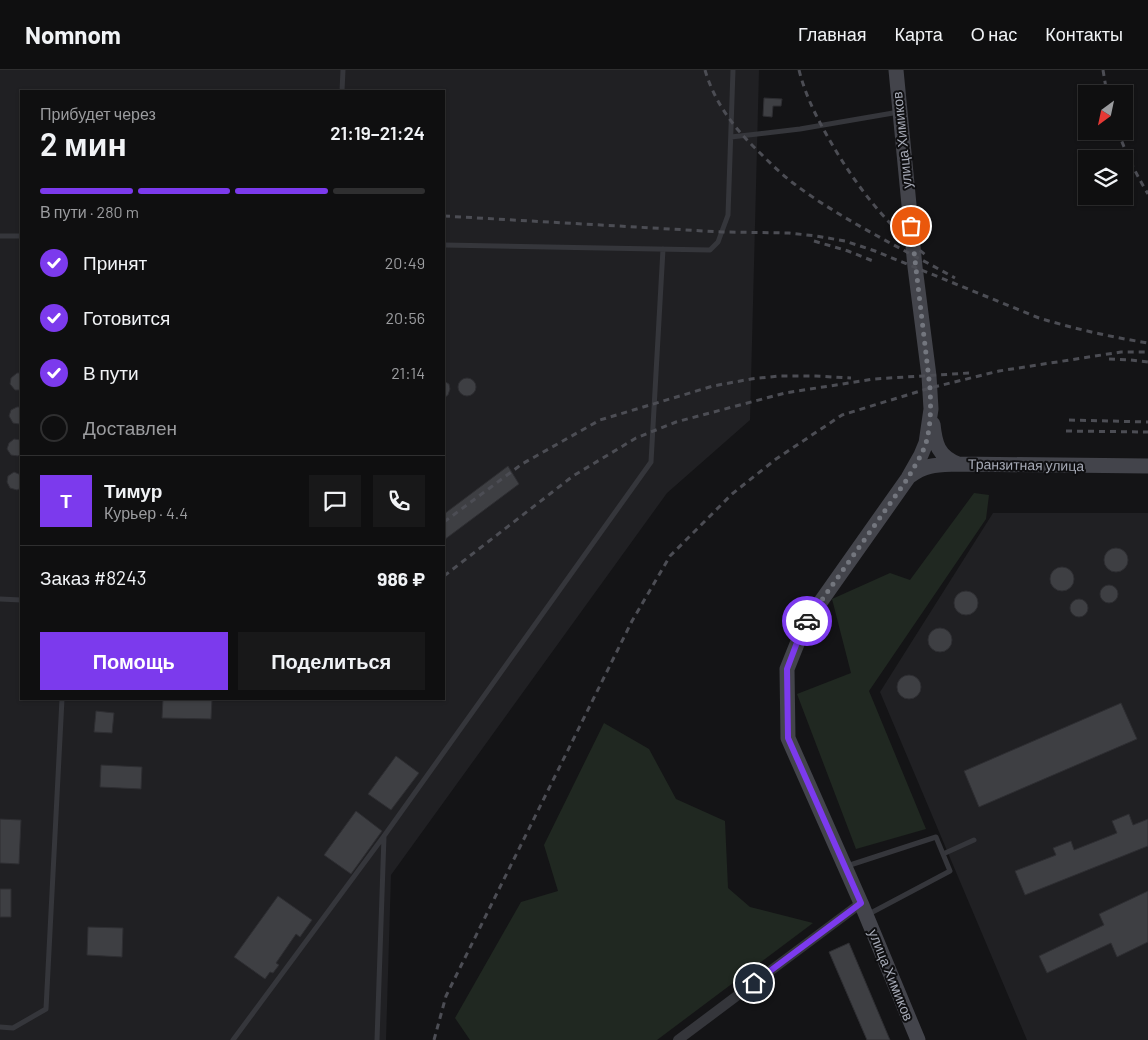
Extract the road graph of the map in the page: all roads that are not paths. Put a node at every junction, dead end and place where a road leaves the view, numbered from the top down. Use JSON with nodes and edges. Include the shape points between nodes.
{"nodes":[{"id":1,"x":343,"y":70,"type":"edge"},
{"id":2,"x":733,"y":70,"type":"edge"},
{"id":3,"x":896,"y":70,"type":"edge"},
{"id":4,"x":342,"y":90,"type":"edge"},
{"id":5,"x":900,"y":112,"type":"junction"},
{"id":6,"x":731,"y":138,"type":"junction"},
{"id":7,"x":0,"y":236,"type":"edge"},
{"id":8,"x":20,"y":236,"type":"edge"},
{"id":9,"x":445,"y":245,"type":"edge"},
{"id":10,"x":663,"y":249,"type":"junction"},
{"id":11,"x":931,"y":409,"type":"junction"},
{"id":12,"x":958,"y":464,"type":"junction"},
{"id":13,"x":1148,"y":466,"type":"edge"},
{"id":14,"x":908,"y":478,"type":"junction"},
{"id":15,"x":0,"y":599,"type":"edge"},
{"id":16,"x":20,"y":600,"type":"edge"},
{"id":17,"x":62,"y":700,"type":"edge"},
{"id":18,"x":384,"y":836,"type":"junction"},
{"id":19,"x":974,"y":840,"type":"dead end"},
{"id":20,"x":943,"y":854,"type":"junction"},
{"id":21,"x":845,"y":866,"type":"junction"},
{"id":22,"x":864,"y":909,"type":"junction"},
{"id":23,"x":0,"y":1027,"type":"edge"},
{"id":24,"x":233,"y":1040,"type":"edge"},
{"id":25,"x":377,"y":1040,"type":"edge"},
{"id":26,"x":678,"y":1040,"type":"edge"},
{"id":27,"x":918,"y":1040,"type":"edge"}],
"edges":[{"from":1,"to":4,"type":"lane"},
{"from":2,"to":6,"type":"lane"},
{"from":3,"to":5,"type":"street","name":"улица Химиков"},
{"from":5,"to":6,"type":"lane","via":[[800,130]]},
{"from":5,"to":11,"type":"street","name":"улица Химиков"},
{"from":6,"to":10,"type":"lane","via":[[728,215],[718,242],[710,250]]},
{"from":7,"to":8,"type":"lane"},
{"from":9,"to":10,"type":"lane"},
{"from":10,"to":18,"type":"lane","via":[[651,462]]},
{"from":11,"to":12,"type":"street","via":[[938,447],[943,455]]},
{"from":11,"to":14,"type":"street","name":"улица Химиков","via":[[926,443]]},
{"from":12,"to":13,"type":"street","name":"Транзитная улица"},
{"from":12,"to":14,"type":"street","name":"Транзитная улица","via":[[932,465]]},
{"from":14,"to":21,"type":"street","name":"улица Химиков","via":[[804,624],[787,669],[788,738]]},
{"from":15,"to":16,"type":"lane"},
{"from":17,"to":23,"type":"lane","via":[[46,1009],[13,1028]]},
{"from":18,"to":24,"type":"lane"},
{"from":18,"to":25,"type":"lane"},
{"from":19,"to":20,"type":"lane"},
{"from":20,"to":21,"type":"lane","via":[[936,837]]},
{"from":20,"to":22,"type":"lane","via":[[950,871]]},
{"from":21,"to":22,"type":"street","name":"улица Химиков"},
{"from":22,"to":26,"type":"street"},
{"from":22,"to":27,"type":"street","name":"улица Химиков"}]}
